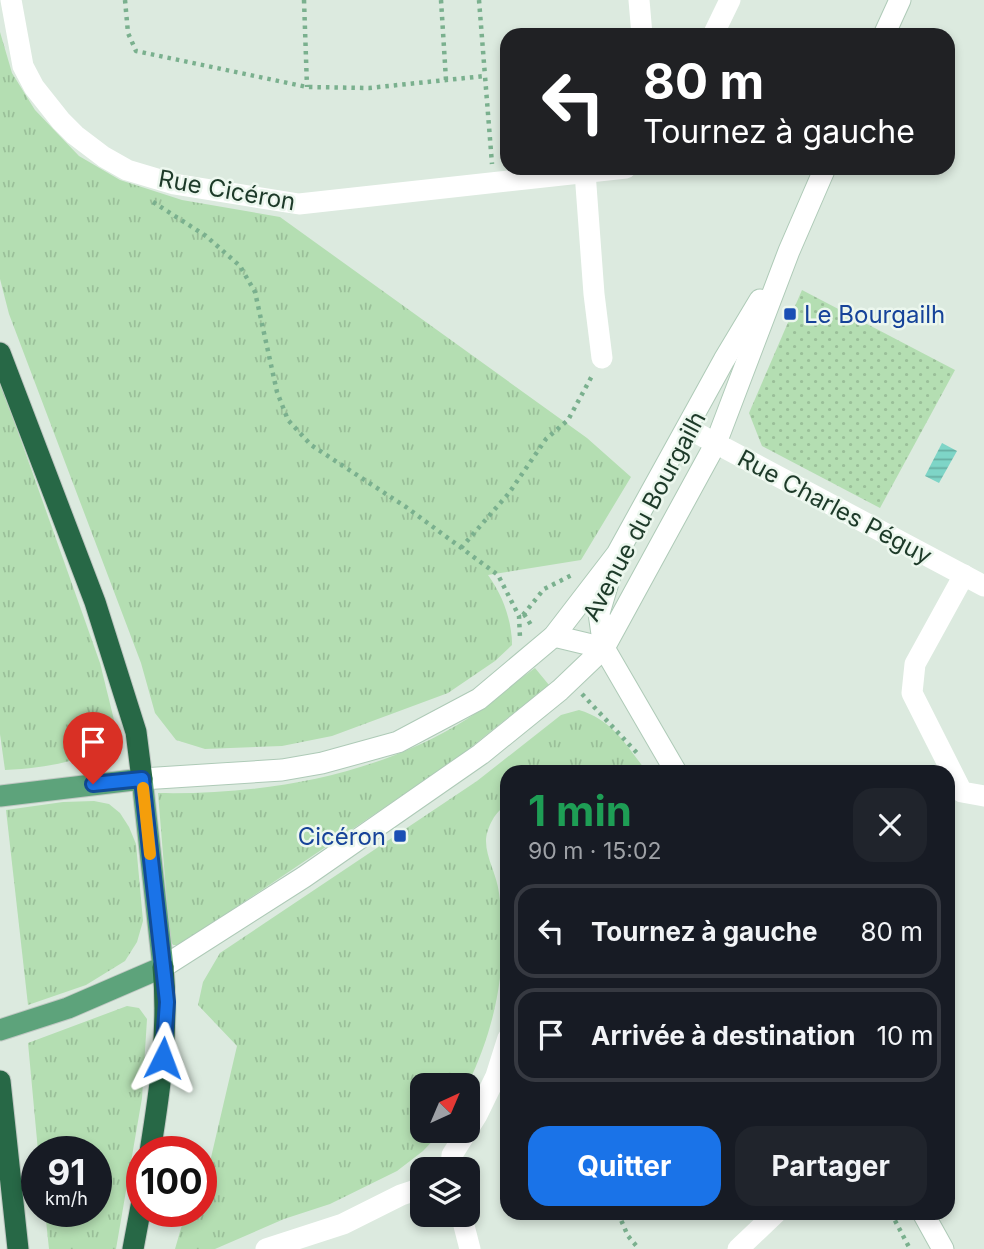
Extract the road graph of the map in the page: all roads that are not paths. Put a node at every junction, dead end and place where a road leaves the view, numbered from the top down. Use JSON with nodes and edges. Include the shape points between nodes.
{"nodes":[{"id":1,"x":10,"y":0,"type":"edge"},
{"id":2,"x":639,"y":0,"type":"edge"},
{"id":3,"x":730,"y":0,"type":"edge"},
{"id":4,"x":900,"y":0,"type":"edge"},
{"id":5,"x":641,"y":28,"type":"edge"},
{"id":6,"x":716,"y":28,"type":"edge"},
{"id":7,"x":887,"y":28,"type":"edge"},
{"id":8,"x":566,"y":175,"type":"edge"},
{"id":9,"x":584,"y":175,"type":"edge"},
{"id":10,"x":822,"y":175,"type":"edge"},
{"id":11,"x":789,"y":251,"type":"junction"},
{"id":12,"x":0,"y":352,"type":"edge"},
{"id":13,"x":602,"y":358,"type":"road end"},
{"id":14,"x":687,"y":428,"type":"junction"},
{"id":15,"x":716,"y":443,"type":"junction"},
{"id":16,"x":617,"y":554,"type":"junction"},
{"id":17,"x":964,"y":575,"type":"junction"},
{"id":18,"x":984,"y":586,"type":"edge"},
{"id":19,"x":554,"y":636,"type":"junction"},
{"id":20,"x":604,"y":648,"type":"junction"},
{"id":21,"x":672,"y":765,"type":"edge"},
{"id":22,"x":942,"y":765,"type":"edge"},
{"id":23,"x":142,"y":779,"type":"junction"},
{"id":24,"x":955,"y":795,"type":"edge"},
{"id":25,"x":0,"y":796,"type":"edge"},
{"id":26,"x":984,"y":796,"type":"edge"},
{"id":27,"x":163,"y":967,"type":"junction"},
{"id":28,"x":0,"y":1030,"type":"edge"},
{"id":29,"x":500,"y":1063,"type":"edge"},
{"id":30,"x":0,"y":1081,"type":"edge"},
{"id":31,"x":152,"y":1136,"type":"edge"},
{"id":32,"x":452,"y":1157,"type":"edge"},
{"id":33,"x":410,"y":1192,"type":"edge"},
{"id":34,"x":769,"y":1220,"type":"edge"},
{"id":35,"x":927,"y":1220,"type":"edge"},
{"id":36,"x":137,"y":1227,"type":"edge"},
{"id":37,"x":464,"y":1227,"type":"edge"},
{"id":38,"x":18,"y":1249,"type":"edge"},
{"id":39,"x":133,"y":1249,"type":"edge"},
{"id":40,"x":266,"y":1249,"type":"edge"},
{"id":41,"x":470,"y":1249,"type":"edge"},
{"id":42,"x":738,"y":1249,"type":"edge"},
{"id":43,"x":943,"y":1249,"type":"edge"}],
"edges":[{"from":1,"to":8,"type":"main road","name":"Rue Cicéron","via":[[23,66],[34,88],[75,135],[127,170],[174,184],[299,204]]},
{"from":2,"to":5,"type":"main road"},
{"from":3,"to":6,"type":"main road"},
{"from":4,"to":7,"type":"main road"},
{"from":9,"to":13,"type":"main road"},
{"from":10,"to":11,"type":"main road","name":"Avenue du Bourgailh"},
{"from":11,"to":14,"type":"main road","name":"Avenue du Bourgailh"},
{"from":11,"to":15,"type":"main road","name":"Avenue du Bourgailh"},
{"from":12,"to":23,"type":"highway","via":[[95,602],[135,732]]},
{"from":14,"to":15,"type":"main road","name":"Rue Charles Péguy"},
{"from":14,"to":16,"type":"main road","name":"Avenue du Bourgailh"},
{"from":15,"to":17,"type":"main road","name":"Rue Charles Péguy"},
{"from":15,"to":20,"type":"main road","name":"Avenue du Bourgailh"},
{"from":16,"to":19,"type":"main road","name":"Avenue du Bourgailh"},
{"from":16,"to":20,"type":"main road","name":"Avenue du Bourgailh","via":[[600,613]]},
{"from":17,"to":18,"type":"main road","name":"Rue Charles Péguy"},
{"from":17,"to":22,"type":"main road","via":[[915,664],[912,693]]},
{"from":19,"to":20,"type":"main road"},
{"from":19,"to":23,"type":"main road","name":"Avenue du Bourgailh","via":[[479,699],[398,742],[282,770]]},
{"from":20,"to":21,"type":"main road"},
{"from":20,"to":27,"type":"main road","name":"Avenue du Bourgailh","via":[[481,754],[304,877]]},
{"from":23,"to":25,"type":"main road","name":"Avenue du Bourgailh"},
{"from":23,"to":27,"type":"main road"},
{"from":24,"to":26,"type":"main road"},
{"from":27,"to":28,"type":"main road","name":"Avenue du Bourgailh","via":[[68,1008]]},
{"from":27,"to":31,"type":"highway","via":[[167,1002]]},
{"from":29,"to":32,"type":"main road"},
{"from":30,"to":38,"type":"highway"},
{"from":33,"to":40,"type":"main road","via":[[343,1224]]},
{"from":34,"to":42,"type":"main road"},
{"from":35,"to":43,"type":"main road"},
{"from":36,"to":39,"type":"highway"},
{"from":37,"to":41,"type":"main road"}]}
